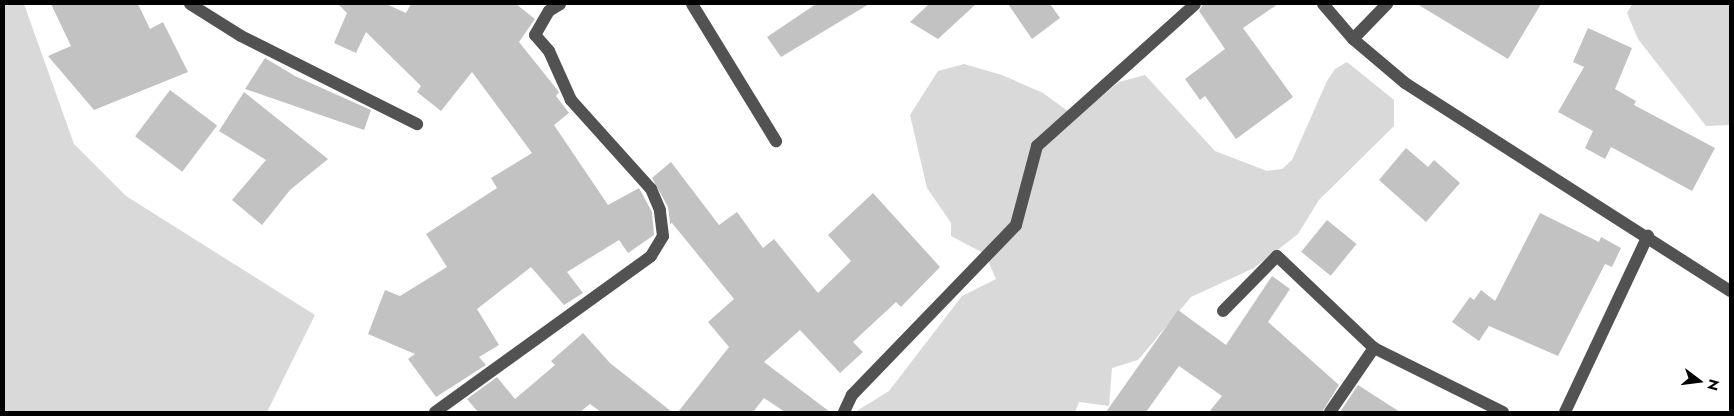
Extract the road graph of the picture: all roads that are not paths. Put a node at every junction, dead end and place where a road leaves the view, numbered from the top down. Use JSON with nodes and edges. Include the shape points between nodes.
{"nodes":[{"id":1,"x":190,"y":4,"type":"edge"},
{"id":2,"x":560,"y":4,"type":"edge"},
{"id":3,"x":692,"y":4,"type":"edge"},
{"id":4,"x":1195,"y":4,"type":"edge"},
{"id":5,"x":1323,"y":4,"type":"edge"},
{"id":6,"x":1388,"y":4,"type":"edge"},
{"id":7,"x":1353,"y":39,"type":"junction"},
{"id":8,"x":417,"y":124,"type":"dead end"},
{"id":9,"x":776,"y":141,"type":"dead end"},
{"id":10,"x":1648,"y":236,"type":"junction"},
{"id":11,"x":1730,"y":291,"type":"edge"},
{"id":12,"x":1223,"y":311,"type":"dead end"},
{"id":13,"x":1374,"y":348,"type":"junction"},
{"id":14,"x":435,"y":412,"type":"edge"},
{"id":15,"x":844,"y":412,"type":"edge"},
{"id":16,"x":1330,"y":412,"type":"edge"},
{"id":17,"x":1503,"y":412,"type":"edge"},
{"id":18,"x":1565,"y":412,"type":"edge"}],
"edges":[{"from":1,"to":8,"type":"street","via":[[241,36]]},
{"from":2,"to":14,"type":"street","via":[[549,11],[535,35],[548,51],[571,100],[651,189],[660,210],[663,236],[651,256]]},
{"from":3,"to":9,"type":"street"},
{"from":4,"to":15,"type":"street","via":[[1037,146],[1016,224],[852,395]]},
{"from":5,"to":7,"type":"street"},
{"from":6,"to":7,"type":"street"},
{"from":7,"to":10,"type":"street","via":[[1405,83]]},
{"from":10,"to":11,"type":"street"},
{"from":10,"to":18,"type":"street"},
{"from":12,"to":13,"type":"street","via":[[1277,256]]},
{"from":13,"to":16,"type":"street"},
{"from":13,"to":17,"type":"street"}]}
